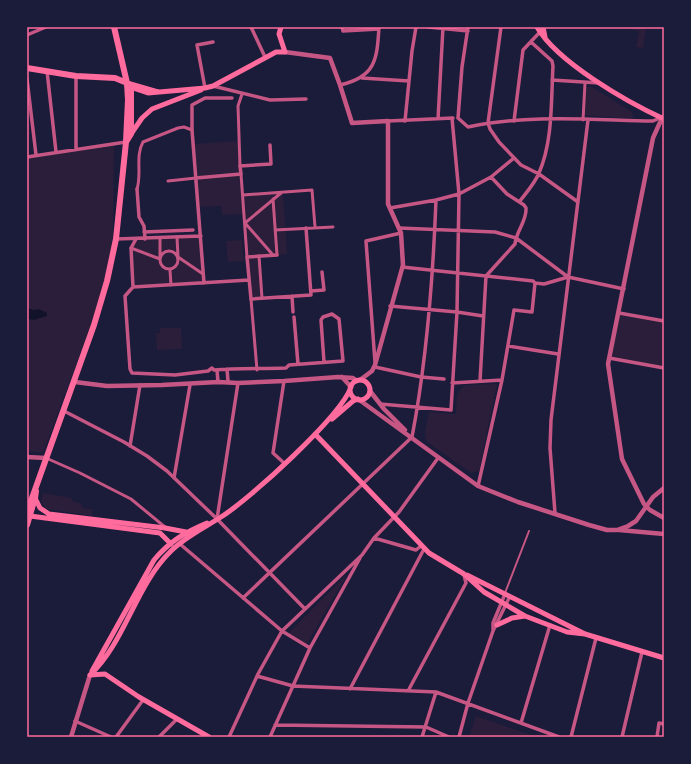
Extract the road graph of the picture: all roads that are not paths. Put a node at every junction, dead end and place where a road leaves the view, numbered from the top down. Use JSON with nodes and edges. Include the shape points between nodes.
{"nodes":[{"id":1,"x":46,"y":27,"type":"edge"},
{"id":2,"x":114,"y":27,"type":"edge"},
{"id":3,"x":251,"y":27,"type":"edge"},
{"id":4,"x":281,"y":27,"type":"edge"},
{"id":5,"x":416,"y":27,"type":"edge"},
{"id":6,"x":428,"y":27,"type":"edge"},
{"id":7,"x":501,"y":27,"type":"edge"},
{"id":8,"x":537,"y":27,"type":"edge"},
{"id":9,"x":379,"y":28,"type":"edge"},
{"id":10,"x":443,"y":28,"type":"edge"},
{"id":11,"x":342,"y":29,"type":"edge"},
{"id":12,"x":468,"y":29,"type":"edge"},
{"id":13,"x":542,"y":30,"type":"edge"},
{"id":14,"x":27,"y":35,"type":"edge"},
{"id":15,"x":213,"y":42,"type":"dead end"},
{"id":16,"x":531,"y":42,"type":"junction"},
{"id":17,"x":284,"y":52,"type":"junction"},
{"id":18,"x":265,"y":57,"type":"junction"},
{"id":19,"x":27,"y":68,"type":"edge"},
{"id":20,"x":47,"y":71,"type":"junction"},
{"id":21,"x":76,"y":76,"type":"junction"},
{"id":22,"x":362,"y":78,"type":"junction"},
{"id":23,"x":27,"y":80,"type":"edge"},
{"id":24,"x":552,"y":80,"type":"junction"},
{"id":25,"x":409,"y":81,"type":"junction"},
{"id":26,"x":585,"y":83,"type":"junction"},
{"id":27,"x":600,"y":83,"type":"junction"},
{"id":28,"x":340,"y":84,"type":"junction"},
{"id":29,"x":128,"y":85,"type":"junction"},
{"id":30,"x":213,"y":86,"type":"junction"},
{"id":31,"x":204,"y":88,"type":"junction"},
{"id":32,"x":242,"y":94,"type":"junction"},
{"id":33,"x":232,"y":98,"type":"dead end"},
{"id":34,"x":306,"y":99,"type":"dead end"},
{"id":35,"x":452,"y":118,"type":"junction"},
{"id":36,"x":458,"y":118,"type":"junction"},
{"id":37,"x":663,"y":118,"type":"edge"},
{"id":38,"x":438,"y":119,"type":"junction"},
{"id":39,"x":405,"y":120,"type":"junction"},
{"id":40,"x":550,"y":120,"type":"junction"},
{"id":41,"x":583,"y":120,"type":"junction"},
{"id":42,"x":588,"y":120,"type":"junction"},
{"id":43,"x":388,"y":121,"type":"junction"},
{"id":44,"x":514,"y":121,"type":"junction"},
{"id":45,"x":488,"y":122,"type":"junction"},
{"id":46,"x":192,"y":130,"type":"junction"},
{"id":47,"x":131,"y":134,"type":"junction"},
{"id":48,"x":126,"y":142,"type":"junction"},
{"id":49,"x":270,"y":145,"type":"dead end"},
{"id":50,"x":76,"y":149,"type":"junction"},
{"id":51,"x":56,"y":152,"type":"junction"},
{"id":52,"x":36,"y":155,"type":"junction"},
{"id":53,"x":27,"y":157,"type":"edge"},
{"id":54,"x":514,"y":158,"type":"junction"},
{"id":55,"x":240,"y":166,"type":"junction"},
{"id":56,"x":241,"y":174,"type":"junction"},
{"id":57,"x":539,"y":174,"type":"junction"},
{"id":58,"x":491,"y":177,"type":"junction"},
{"id":59,"x":196,"y":178,"type":"junction"},
{"id":60,"x":168,"y":181,"type":"dead end"},
{"id":61,"x":137,"y":189,"type":"joint"},
{"id":62,"x":283,"y":192,"type":"junction"},
{"id":63,"x":273,"y":193,"type":"junction"},
{"id":64,"x":459,"y":194,"type":"junction"},
{"id":65,"x":243,"y":195,"type":"junction"},
{"id":66,"x":273,"y":199,"type":"junction"},
{"id":67,"x":436,"y":200,"type":"junction"},
{"id":68,"x":520,"y":201,"type":"junction"},
{"id":69,"x":578,"y":202,"type":"junction"},
{"id":70,"x":390,"y":208,"type":"junction"},
{"id":71,"x":245,"y":223,"type":"junction"},
{"id":72,"x":332,"y":226,"type":"dead end"},
{"id":73,"x":306,"y":228,"type":"junction"},
{"id":74,"x":315,"y":228,"type":"junction"},
{"id":75,"x":193,"y":230,"type":"dead end"},
{"id":76,"x":275,"y":230,"type":"junction"},
{"id":77,"x":435,"y":230,"type":"junction"},
{"id":78,"x":400,"y":231,"type":"junction"},
{"id":79,"x":144,"y":232,"type":"junction"},
{"id":80,"x":458,"y":232,"type":"junction"},
{"id":81,"x":201,"y":236,"type":"junction"},
{"id":82,"x":177,"y":237,"type":"junction"},
{"id":83,"x":160,"y":238,"type":"junction"},
{"id":84,"x":516,"y":238,"type":"junction"},
{"id":85,"x":116,"y":239,"type":"junction"},
{"id":86,"x":136,"y":239,"type":"junction"},
{"id":87,"x":145,"y":239,"type":"junction"},
{"id":88,"x":131,"y":248,"type":"junction"},
{"id":89,"x":275,"y":255,"type":"junction"},
{"id":90,"x":259,"y":256,"type":"junction"},
{"id":91,"x":247,"y":257,"type":"junction"},
{"id":92,"x":178,"y":258,"type":"junction"},
{"id":93,"x":160,"y":259,"type":"junction"},
{"id":94,"x":402,"y":267,"type":"junction"},
{"id":95,"x":170,"y":270,"type":"junction"},
{"id":96,"x":433,"y":271,"type":"junction"},
{"id":97,"x":322,"y":272,"type":"dead end"},
{"id":98,"x":458,"y":272,"type":"junction"},
{"id":99,"x":203,"y":274,"type":"junction"},
{"id":100,"x":486,"y":276,"type":"junction"},
{"id":101,"x":568,"y":277,"type":"junction"},
{"id":102,"x":249,"y":280,"type":"junction"},
{"id":103,"x":204,"y":283,"type":"junction"},
{"id":104,"x":535,"y":283,"type":"junction"},
{"id":105,"x":171,"y":285,"type":"junction"},
{"id":106,"x":133,"y":287,"type":"junction"},
{"id":107,"x":624,"y":289,"type":"junction"},
{"id":108,"x":311,"y":291,"type":"junction"},
{"id":109,"x":292,"y":296,"type":"junction"},
{"id":110,"x":262,"y":298,"type":"junction"},
{"id":111,"x":251,"y":299,"type":"junction"},
{"id":112,"x":390,"y":306,"type":"junction"},
{"id":113,"x":430,"y":308,"type":"junction"},
{"id":114,"x":293,"y":312,"type":"dead end"},
{"id":115,"x":456,"y":312,"type":"junction"},
{"id":116,"x":619,"y":313,"type":"junction"},
{"id":117,"x":484,"y":316,"type":"junction"},
{"id":118,"x":294,"y":317,"type":"dead end"},
{"id":119,"x":664,"y":321,"type":"edge"},
{"id":120,"x":508,"y":346,"type":"junction"},
{"id":121,"x":558,"y":354,"type":"junction"},
{"id":122,"x":609,"y":358,"type":"junction"},
{"id":123,"x":324,"y":362,"type":"junction"},
{"id":124,"x":298,"y":364,"type":"junction"},
{"id":125,"x":375,"y":366,"type":"junction"},
{"id":126,"x":664,"y":368,"type":"edge"},
{"id":127,"x":227,"y":369,"type":"junction"},
{"id":128,"x":215,"y":370,"type":"junction"},
{"id":129,"x":257,"y":370,"type":"junction"},
{"id":130,"x":342,"y":377,"type":"junction"},
{"id":131,"x":421,"y":377,"type":"junction"},
{"id":132,"x":444,"y":379,"type":"dead end"},
{"id":133,"x":502,"y":380,"type":"junction"},
{"id":134,"x":284,"y":381,"type":"junction"},
{"id":135,"x":359,"y":381,"type":"junction"},
{"id":136,"x":480,"y":381,"type":"junction"},
{"id":137,"x":74,"y":382,"type":"junction"},
{"id":138,"x":218,"y":382,"type":"junction"},
{"id":139,"x":228,"y":382,"type":"junction"},
{"id":140,"x":452,"y":383,"type":"junction"},
{"id":141,"x":238,"y":384,"type":"junction"},
{"id":142,"x":140,"y":385,"type":"junction"},
{"id":143,"x":190,"y":385,"type":"junction"},
{"id":144,"x":351,"y":387,"type":"junction"},
{"id":145,"x":370,"y":391,"type":"junction"},
{"id":146,"x":358,"y":400,"type":"junction"},
{"id":147,"x":380,"y":404,"type":"junction"},
{"id":148,"x":417,"y":408,"type":"junction"},
{"id":149,"x":64,"y":411,"type":"junction"},
{"id":150,"x":315,"y":434,"type":"junction"},
{"id":151,"x":412,"y":437,"type":"junction"},
{"id":152,"x":130,"y":446,"type":"junction"},
{"id":153,"x":27,"y":457,"type":"edge"},
{"id":154,"x":46,"y":458,"type":"junction"},
{"id":155,"x":438,"y":458,"type":"junction"},
{"id":156,"x":284,"y":463,"type":"junction"},
{"id":157,"x":174,"y":478,"type":"junction"},
{"id":158,"x":364,"y":484,"type":"junction"},
{"id":159,"x":478,"y":486,"type":"junction"},
{"id":160,"x":664,"y":488,"type":"edge"},
{"id":161,"x":36,"y":489,"type":"junction"},
{"id":162,"x":35,"y":498,"type":"junction"},
{"id":163,"x":647,"y":507,"type":"junction"},
{"id":164,"x":555,"y":513,"type":"junction"},
{"id":165,"x":28,"y":514,"type":"edge"},
{"id":166,"x":395,"y":516,"type":"junction"},
{"id":167,"x":664,"y":518,"type":"edge"},
{"id":168,"x":218,"y":519,"type":"junction"},
{"id":169,"x":27,"y":525,"type":"edge"},
{"id":170,"x":165,"y":528,"type":"junction"},
{"id":171,"x":617,"y":530,"type":"junction"},
{"id":172,"x":529,"y":531,"type":"dead end"},
{"id":173,"x":186,"y":532,"type":"junction"},
{"id":174,"x":664,"y":534,"type":"edge"},
{"id":175,"x":374,"y":538,"type":"junction"},
{"id":176,"x":170,"y":544,"type":"junction"},
{"id":177,"x":180,"y":544,"type":"junction"},
{"id":178,"x":422,"y":547,"type":"junction"},
{"id":179,"x":362,"y":555,"type":"junction"},
{"id":180,"x":270,"y":573,"type":"junction"},
{"id":181,"x":464,"y":574,"type":"junction"},
{"id":182,"x":507,"y":595,"type":"junction"},
{"id":183,"x":243,"y":598,"type":"junction"},
{"id":184,"x":504,"y":604,"type":"junction"},
{"id":185,"x":305,"y":609,"type":"junction"},
{"id":186,"x":525,"y":616,"type":"junction"},
{"id":187,"x":497,"y":625,"type":"junction"},
{"id":188,"x":550,"y":625,"type":"junction"},
{"id":189,"x":282,"y":631,"type":"junction"},
{"id":190,"x":493,"y":631,"type":"junction"},
{"id":191,"x":585,"y":634,"type":"junction"},
{"id":192,"x":596,"y":638,"type":"junction"},
{"id":193,"x":310,"y":648,"type":"junction"},
{"id":194,"x":642,"y":652,"type":"junction"},
{"id":195,"x":664,"y":658,"type":"edge"},
{"id":196,"x":90,"y":675,"type":"junction"},
{"id":197,"x":257,"y":676,"type":"junction"},
{"id":198,"x":293,"y":686,"type":"junction"},
{"id":199,"x":350,"y":690,"type":"junction"},
{"id":200,"x":408,"y":691,"type":"junction"},
{"id":201,"x":436,"y":692,"type":"junction"},
{"id":202,"x":143,"y":700,"type":"junction"},
{"id":203,"x":468,"y":703,"type":"junction"},
{"id":204,"x":176,"y":720,"type":"junction"},
{"id":205,"x":75,"y":721,"type":"junction"},
{"id":206,"x":521,"y":724,"type":"junction"},
{"id":207,"x":664,"y":724,"type":"edge"},
{"id":208,"x":276,"y":725,"type":"junction"},
{"id":209,"x":426,"y":727,"type":"junction"},
{"id":210,"x":117,"y":736,"type":"edge"},
{"id":211,"x":71,"y":737,"type":"edge"},
{"id":212,"x":111,"y":737,"type":"edge"},
{"id":213,"x":122,"y":737,"type":"edge"},
{"id":214,"x":159,"y":737,"type":"edge"},
{"id":215,"x":209,"y":737,"type":"edge"},
{"id":216,"x":228,"y":737,"type":"edge"},
{"id":217,"x":270,"y":737,"type":"edge"},
{"id":218,"x":422,"y":737,"type":"edge"},
{"id":219,"x":449,"y":737,"type":"edge"},
{"id":220,"x":459,"y":737,"type":"edge"},
{"id":221,"x":559,"y":737,"type":"edge"},
{"id":222,"x":571,"y":737,"type":"edge"},
{"id":223,"x":622,"y":737,"type":"edge"},
{"id":224,"x":657,"y":737,"type":"edge"}],
"edges":[{"from":1,"to":14,"type":"street"},
{"from":2,"to":29,"type":"main road"},
{"from":3,"to":18,"type":"street"},
{"from":4,"to":17,"type":"main road"},
{"from":5,"to":25,"type":"street"},
{"from":6,"to":10,"type":"street"},
{"from":7,"to":45,"type":"street"},
{"from":8,"to":13,"type":"main road"},
{"from":9,"to":11,"type":"street"},
{"from":9,"to":22,"type":"street","via":[[375,59]]},
{"from":10,"to":12,"type":"street"},
{"from":10,"to":38,"type":"street"},
{"from":12,"to":36,"type":"street"},
{"from":13,"to":16,"type":"street"},
{"from":13,"to":27,"type":"main road","via":[[546,42]]},
{"from":15,"to":31,"type":"street","via":[[197,45]]},
{"from":16,"to":24,"type":"street","via":[[552,61]]},
{"from":16,"to":44,"type":"street","via":[[523,50]]},
{"from":17,"to":18,"type":"main road","via":[[276,52]]},
{"from":17,"to":28,"type":"street","via":[[330,58]]},
{"from":18,"to":30,"type":"main road"},
{"from":19,"to":20,"type":"main road"},
{"from":20,"to":21,"type":"main road"},
{"from":20,"to":51,"type":"street"},
{"from":21,"to":29,"type":"main road","via":[[115,78]]},
{"from":21,"to":50,"type":"street"},
{"from":22,"to":25,"type":"street"},
{"from":22,"to":28,"type":"street"},
{"from":23,"to":52,"type":"street"},
{"from":24,"to":26,"type":"street"},
{"from":24,"to":40,"type":"street"},
{"from":25,"to":39,"type":"street"},
{"from":26,"to":27,"type":"street"},
{"from":26,"to":41,"type":"street"},
{"from":27,"to":37,"type":"main road","via":[[637,106]]},
{"from":28,"to":43,"type":"street","via":[[352,123]]},
{"from":29,"to":31,"type":"main road","via":[[159,92]]},
{"from":29,"to":47,"type":"main road","via":[[132,100]]},
{"from":29,"to":48,"type":"main road"},
{"from":30,"to":31,"type":"main road"},
{"from":30,"to":32,"type":"street"},
{"from":31,"to":47,"type":"main road","via":[[152,109]]},
{"from":32,"to":34,"type":"street","via":[[270,100]]},
{"from":32,"to":55,"type":"street","via":[[238,106]]},
{"from":33,"to":46,"type":"street","via":[[205,98],[192,105]]},
{"from":35,"to":36,"type":"street"},
{"from":35,"to":38,"type":"street"},
{"from":35,"to":64,"type":"street"},
{"from":36,"to":45,"type":"street","via":[[468,127]]},
{"from":37,"to":42,"type":"street","via":[[653,121]]},
{"from":37,"to":107,"type":"street","via":[[653,138]]},
{"from":38,"to":39,"type":"street"},
{"from":39,"to":43,"type":"street"},
{"from":40,"to":41,"type":"street"},
{"from":40,"to":44,"type":"street"},
{"from":40,"to":57,"type":"street","via":[[546,153]]},
{"from":41,"to":42,"type":"street"},
{"from":42,"to":69,"type":"street"},
{"from":43,"to":70,"type":"street"},
{"from":44,"to":45,"type":"street"},
{"from":45,"to":54,"type":"street","via":[[495,137]]},
{"from":46,"to":59,"type":"street"},
{"from":46,"to":61,"type":"street","via":[[178,128],[143,142]]},
{"from":47,"to":48,"type":"main road"},
{"from":48,"to":50,"type":"street"},
{"from":48,"to":85,"type":"main road"},
{"from":49,"to":55,"type":"street","via":[[271,164]]},
{"from":50,"to":51,"type":"street"},
{"from":51,"to":52,"type":"street"},
{"from":52,"to":53,"type":"street"},
{"from":54,"to":57,"type":"street","via":[[521,166]]},
{"from":54,"to":58,"type":"street"},
{"from":55,"to":56,"type":"street"},
{"from":56,"to":59,"type":"street"},
{"from":56,"to":65,"type":"street"},
{"from":57,"to":68,"type":"street"},
{"from":57,"to":69,"type":"street"},
{"from":58,"to":64,"type":"street"},
{"from":58,"to":68,"type":"street","via":[[507,194]]},
{"from":59,"to":60,"type":"street"},
{"from":59,"to":81,"type":"street"},
{"from":61,"to":79,"type":"street","via":[[139,217]]},
{"from":62,"to":63,"type":"street"},
{"from":62,"to":66,"type":"street"},
{"from":62,"to":74,"type":"street","via":[[312,190]]},
{"from":63,"to":65,"type":"street"},
{"from":63,"to":66,"type":"street"},
{"from":64,"to":67,"type":"street"},
{"from":64,"to":80,"type":"street"},
{"from":65,"to":71,"type":"street"},
{"from":66,"to":71,"type":"street"},
{"from":66,"to":76,"type":"street"},
{"from":67,"to":70,"type":"street"},
{"from":67,"to":77,"type":"street"},
{"from":68,"to":84,"type":"street","via":[[527,212]]},
{"from":69,"to":101,"type":"street"},
{"from":70,"to":78,"type":"street"},
{"from":71,"to":89,"type":"street"},
{"from":71,"to":91,"type":"street"},
{"from":72,"to":74,"type":"street"},
{"from":73,"to":74,"type":"street"},
{"from":73,"to":76,"type":"street"},
{"from":73,"to":108,"type":"street"},
{"from":75,"to":79,"type":"street"},
{"from":76,"to":89,"type":"street"},
{"from":77,"to":78,"type":"street"},
{"from":77,"to":80,"type":"street"},
{"from":77,"to":96,"type":"street"},
{"from":78,"to":94,"type":"street","via":[[403,248]]},
{"from":78,"to":125,"type":"street","via":[[366,241]]},
{"from":79,"to":87,"type":"street"},
{"from":80,"to":84,"type":"street","via":[[495,232]]},
{"from":80,"to":98,"type":"street"},
{"from":81,"to":82,"type":"street"},
{"from":81,"to":99,"type":"street"},
{"from":82,"to":83,"type":"street"},
{"from":82,"to":92,"type":"street"},
{"from":83,"to":87,"type":"street"},
{"from":83,"to":93,"type":"street"},
{"from":84,"to":100,"type":"street","via":[[510,251]]},
{"from":84,"to":101,"type":"street"},
{"from":85,"to":86,"type":"street"},
{"from":85,"to":137,"type":"main road","via":[[107,281]]},
{"from":86,"to":87,"type":"street"},
{"from":86,"to":88,"type":"street"},
{"from":88,"to":93,"type":"street"},
{"from":88,"to":106,"type":"street"},
{"from":89,"to":90,"type":"street"},
{"from":90,"to":91,"type":"street"},
{"from":90,"to":110,"type":"street"},
{"from":91,"to":102,"type":"street"},
{"from":92,"to":93,"type":"street","via":[[168,251]]},
{"from":92,"to":95,"type":"street","via":[[177,266]]},
{"from":92,"to":99,"type":"street"},
{"from":93,"to":95,"type":"street","via":[[164,268]]},
{"from":94,"to":96,"type":"street"},
{"from":94,"to":112,"type":"street"},
{"from":95,"to":105,"type":"street"},
{"from":96,"to":98,"type":"street"},
{"from":96,"to":113,"type":"street"},
{"from":97,"to":108,"type":"street","via":[[324,290]]},
{"from":98,"to":100,"type":"street"},
{"from":98,"to":115,"type":"street"},
{"from":99,"to":103,"type":"street"},
{"from":100,"to":104,"type":"street","via":[[533,280]]},
{"from":100,"to":117,"type":"street"},
{"from":101,"to":104,"type":"street","via":[[544,284]]},
{"from":101,"to":107,"type":"street"},
{"from":101,"to":121,"type":"street"},
{"from":102,"to":103,"type":"street"},
{"from":102,"to":111,"type":"street"},
{"from":103,"to":105,"type":"street"},
{"from":104,"to":120,"type":"street","via":[[532,312],[514,310]]},
{"from":105,"to":106,"type":"street"},
{"from":106,"to":128,"type":"street","via":[[126,296],[132,373],[175,374]]},
{"from":107,"to":116,"type":"street"},
{"from":108,"to":109,"type":"street","via":[[311,295]]},
{"from":109,"to":110,"type":"street"},
{"from":109,"to":114,"type":"street"},
{"from":110,"to":111,"type":"street"},
{"from":111,"to":129,"type":"street"},
{"from":112,"to":113,"type":"street"},
{"from":112,"to":125,"type":"street"},
{"from":113,"to":115,"type":"street"},
{"from":113,"to":131,"type":"street"},
{"from":115,"to":117,"type":"street"},
{"from":115,"to":140,"type":"street"},
{"from":116,"to":119,"type":"street"},
{"from":116,"to":122,"type":"street"},
{"from":117,"to":136,"type":"street"},
{"from":118,"to":124,"type":"street"},
{"from":120,"to":121,"type":"street"},
{"from":120,"to":133,"type":"street"},
{"from":121,"to":164,"type":"street","via":[[550,448]]},
{"from":122,"to":126,"type":"street"},
{"from":122,"to":163,"type":"street","via":[[622,459]]},
{"from":123,"to":123,"type":"street","via":[[343,361],[339,319],[332,314],[321,320]]},
{"from":123,"to":124,"type":"street"},
{"from":124,"to":129,"type":"street","via":[[286,368]]},
{"from":125,"to":131,"type":"street"},
{"from":125,"to":135,"type":"street"},
{"from":127,"to":128,"type":"street"},
{"from":127,"to":129,"type":"street","via":[[244,367]]},
{"from":127,"to":139,"type":"street"},
{"from":128,"to":138,"type":"street"},
{"from":130,"to":134,"type":"street"},
{"from":130,"to":135,"type":"street"},
{"from":130,"to":144,"type":"street"},
{"from":131,"to":132,"type":"street"},
{"from":131,"to":148,"type":"street"},
{"from":133,"to":136,"type":"street"},
{"from":133,"to":159,"type":"street"},
{"from":134,"to":141,"type":"street"},
{"from":134,"to":156,"type":"street","via":[[273,453]]},
{"from":135,"to":144,"type":"main road"},
{"from":135,"to":145,"type":"main road","via":[[368,385]]},
{"from":136,"to":140,"type":"street"},
{"from":137,"to":142,"type":"street","via":[[107,386]]},
{"from":137,"to":149,"type":"main road"},
{"from":138,"to":139,"type":"street"},
{"from":138,"to":143,"type":"street"},
{"from":139,"to":141,"type":"street"},
{"from":140,"to":148,"type":"street","via":[[451,410]]},
{"from":141,"to":168,"type":"street"},
{"from":142,"to":143,"type":"street"},
{"from":142,"to":152,"type":"street"},
{"from":143,"to":157,"type":"street"},
{"from":144,"to":146,"type":"main road","via":[[353,396]]},
{"from":144,"to":150,"type":"main road","via":[[344,402]]},
{"from":145,"to":146,"type":"main road","via":[[365,399]]},
{"from":145,"to":147,"type":"street"},
{"from":146,"to":150,"type":"main road","via":[[352,401]]},
{"from":146,"to":151,"type":"street"},
{"from":147,"to":148,"type":"street"},
{"from":147,"to":151,"type":"street"},
{"from":148,"to":151,"type":"street"},
{"from":149,"to":152,"type":"street"},
{"from":149,"to":154,"type":"main road"},
{"from":150,"to":156,"type":"main road"},
{"from":150,"to":158,"type":"main road"},
{"from":151,"to":155,"type":"street"},
{"from":151,"to":158,"type":"street"},
{"from":152,"to":157,"type":"street"},
{"from":153,"to":154,"type":"street"},
{"from":154,"to":161,"type":"main road"},
{"from":154,"to":170,"type":"street","via":[[131,499]]},
{"from":155,"to":159,"type":"street"},
{"from":155,"to":166,"type":"street"},
{"from":156,"to":168,"type":"main road"},
{"from":157,"to":168,"type":"street"},
{"from":158,"to":166,"type":"main road"},
{"from":158,"to":180,"type":"street"},
{"from":159,"to":164,"type":"street"},
{"from":160,"to":163,"type":"street","via":[[653,497]]},
{"from":161,"to":162,"type":"main road"},
{"from":161,"to":165,"type":"main road","via":[[31,497]]},
{"from":162,"to":165,"type":"main road"},
{"from":162,"to":170,"type":"main road","via":[[40,508],[49,514]]},
{"from":163,"to":167,"type":"street"},
{"from":163,"to":171,"type":"street","via":[[636,521]]},
{"from":164,"to":171,"type":"street","via":[[606,530]]},
{"from":165,"to":169,"type":"main road"},
{"from":165,"to":176,"type":"main road","via":[[160,533]]},
{"from":166,"to":175,"type":"street"},
{"from":166,"to":178,"type":"main road"},
{"from":168,"to":173,"type":"main road"},
{"from":168,"to":177,"type":"main road"},
{"from":168,"to":180,"type":"street"},
{"from":170,"to":173,"type":"main road"},
{"from":171,"to":174,"type":"street"},
{"from":172,"to":182,"type":"lane"},
{"from":173,"to":176,"type":"main road"},
{"from":175,"to":178,"type":"street","via":[[416,550]]},
{"from":175,"to":179,"type":"street"},
{"from":176,"to":177,"type":"main road"},
{"from":176,"to":196,"type":"main road","via":[[154,560]]},
{"from":177,"to":183,"type":"street"},
{"from":177,"to":196,"type":"main road","via":[[159,564],[103,663]]},
{"from":178,"to":181,"type":"main road"},
{"from":178,"to":199,"type":"street"},
{"from":179,"to":185,"type":"street"},
{"from":179,"to":193,"type":"street"},
{"from":180,"to":183,"type":"street"},
{"from":180,"to":185,"type":"street"},
{"from":181,"to":182,"type":"main road"},
{"from":181,"to":184,"type":"main road","via":[[484,592]]},
{"from":181,"to":200,"type":"street","via":[[466,582]]},
{"from":182,"to":184,"type":"street"},
{"from":182,"to":191,"type":"main road"},
{"from":183,"to":189,"type":"street"},
{"from":184,"to":186,"type":"main road"},
{"from":184,"to":187,"type":"street"},
{"from":184,"to":190,"type":"street","via":[[493,623]]},
{"from":185,"to":189,"type":"street"},
{"from":186,"to":187,"type":"main road","via":[[512,618]]},
{"from":186,"to":188,"type":"main road"},
{"from":187,"to":190,"type":"street"},
{"from":188,"to":191,"type":"main road","via":[[567,632]]},
{"from":188,"to":206,"type":"street"},
{"from":189,"to":193,"type":"street"},
{"from":189,"to":197,"type":"street"},
{"from":190,"to":203,"type":"street"},
{"from":191,"to":192,"type":"main road"},
{"from":192,"to":194,"type":"main road"},
{"from":192,"to":222,"type":"street"},
{"from":193,"to":198,"type":"street"},
{"from":194,"to":195,"type":"main road"},
{"from":194,"to":223,"type":"street"},
{"from":196,"to":202,"type":"main road","via":[[105,674]]},
{"from":196,"to":205,"type":"street"},
{"from":197,"to":198,"type":"street"},
{"from":197,"to":216,"type":"street"},
{"from":198,"to":199,"type":"street"},
{"from":198,"to":208,"type":"street"},
{"from":199,"to":200,"type":"street"},
{"from":200,"to":201,"type":"street"},
{"from":201,"to":203,"type":"street"},
{"from":201,"to":209,"type":"street"},
{"from":202,"to":204,"type":"main road"},
{"from":202,"to":210,"type":"street"},
{"from":203,"to":206,"type":"street"},
{"from":203,"to":220,"type":"street"},
{"from":204,"to":214,"type":"street"},
{"from":204,"to":215,"type":"main road"},
{"from":205,"to":211,"type":"street"},
{"from":205,"to":212,"type":"street"},
{"from":206,"to":221,"type":"street"},
{"from":207,"to":224,"type":"street","via":[[659,723]]},
{"from":208,"to":209,"type":"street"},
{"from":208,"to":217,"type":"street"},
{"from":209,"to":218,"type":"street"},
{"from":209,"to":219,"type":"street"},
{"from":210,"to":213,"type":"street"}]}
